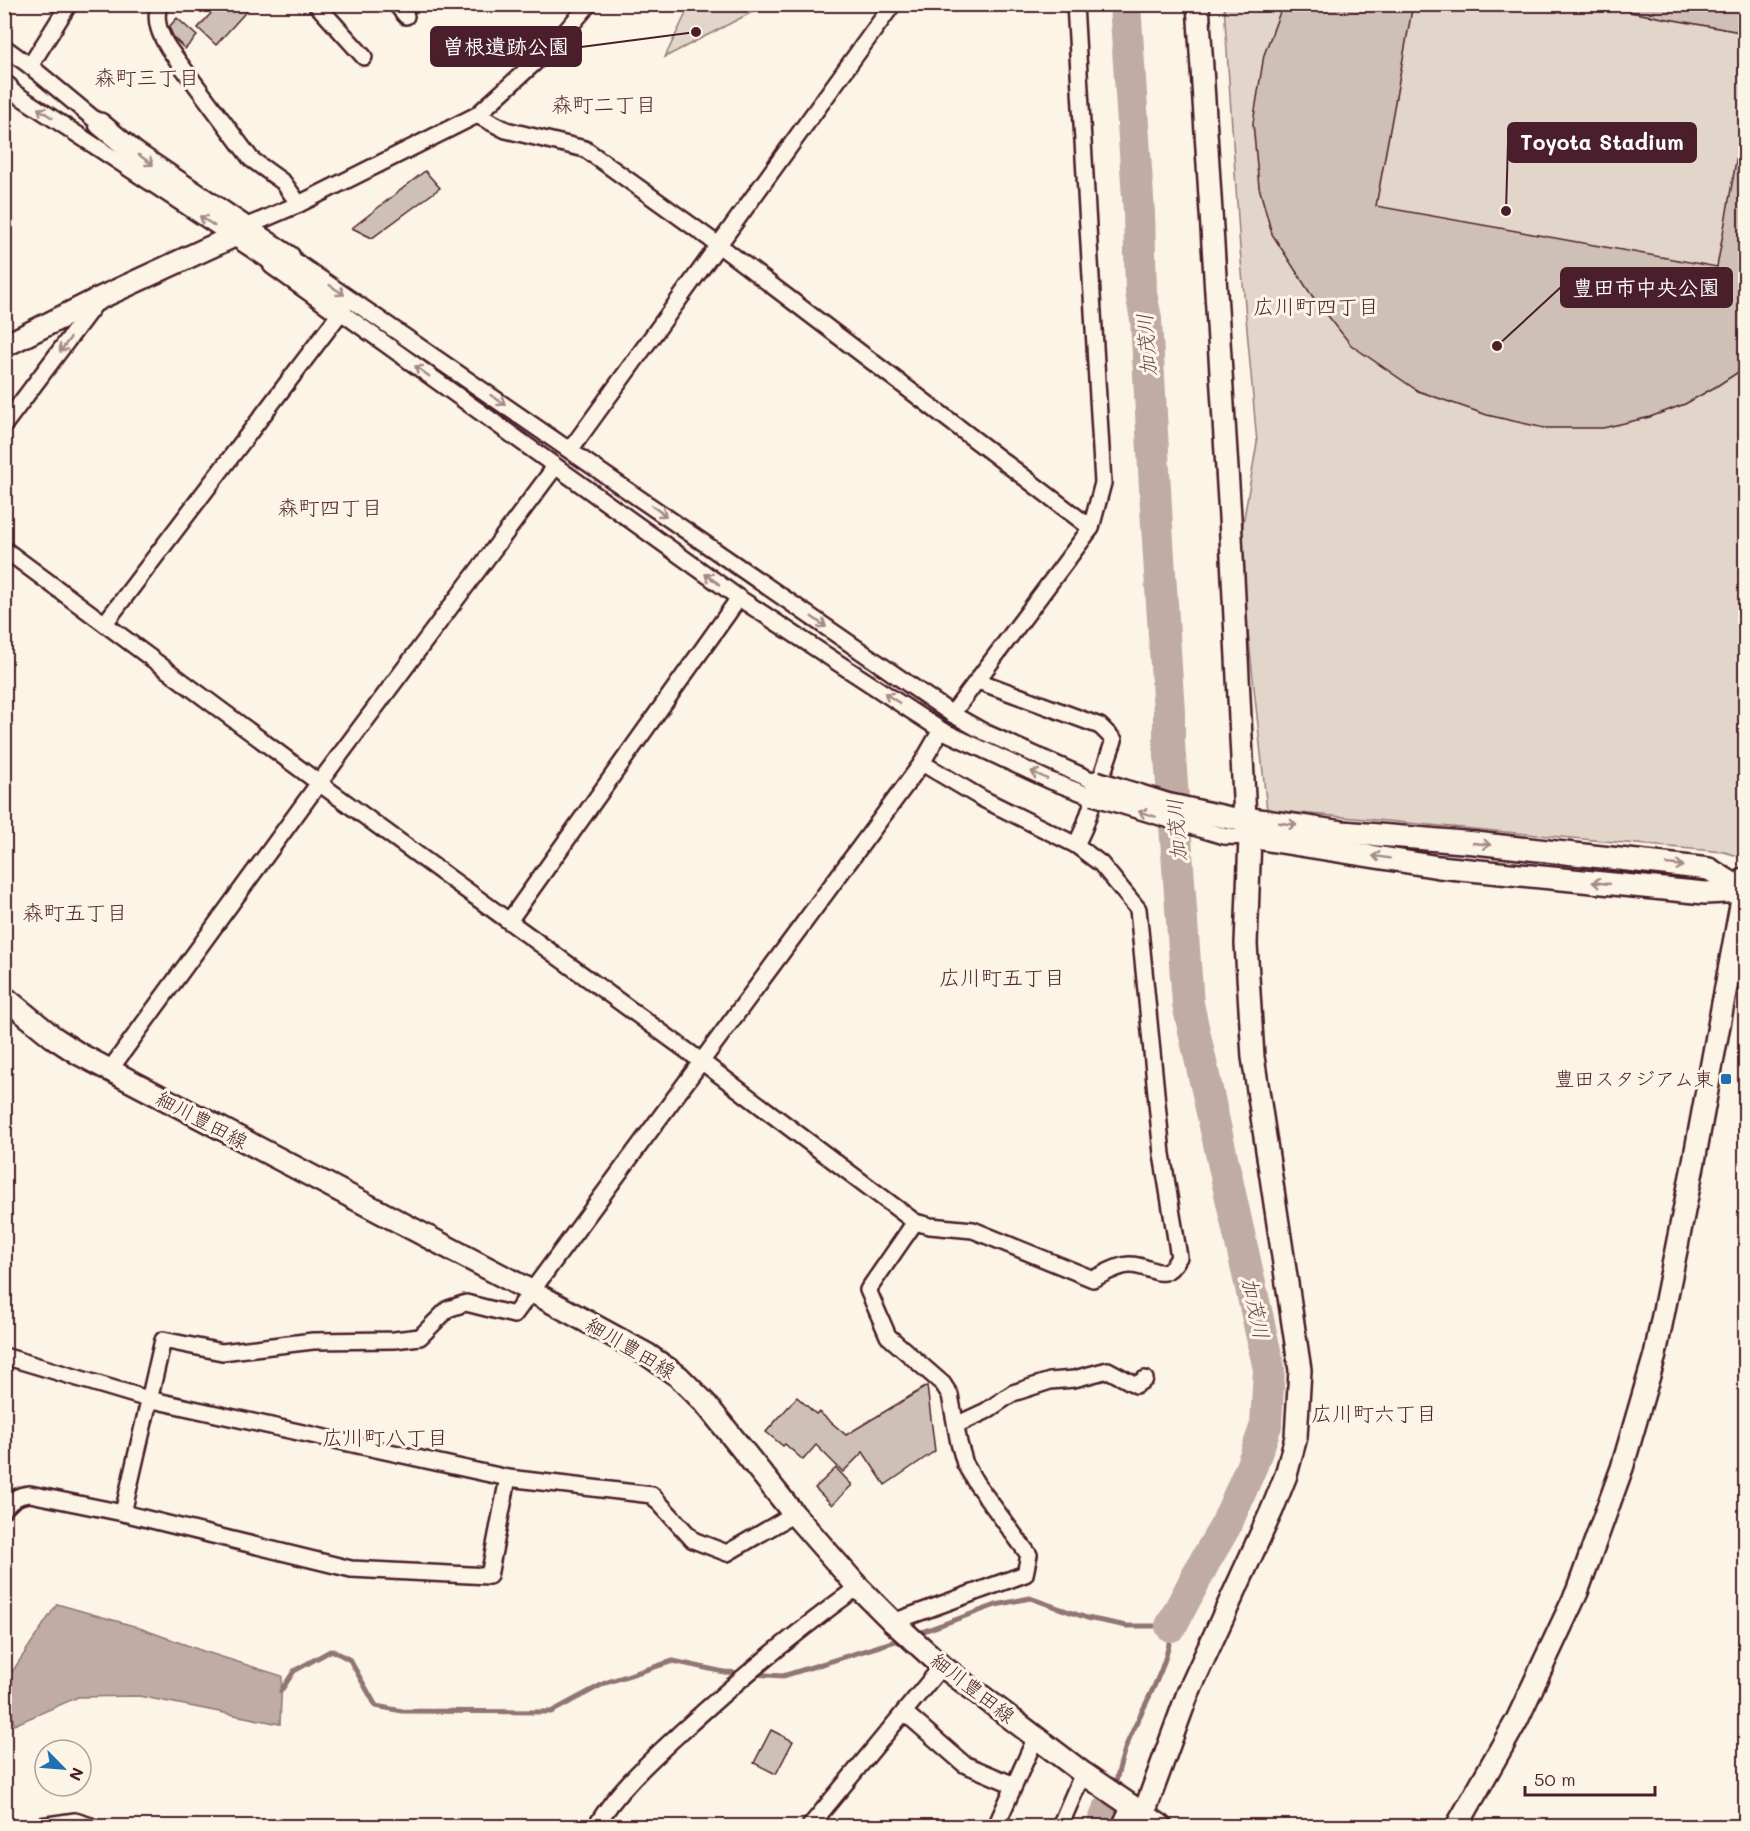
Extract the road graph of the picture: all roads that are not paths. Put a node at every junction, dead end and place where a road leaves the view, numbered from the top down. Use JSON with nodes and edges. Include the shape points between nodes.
{"nodes":[{"id":1,"x":69,"y":4,"type":"edge"},
{"id":2,"x":159,"y":4,"type":"edge"},
{"id":3,"x":316,"y":4,"type":"edge"},
{"id":4,"x":590,"y":4,"type":"edge"},
{"id":5,"x":893,"y":4,"type":"edge"},
{"id":6,"x":1075,"y":4,"type":"edge"},
{"id":7,"x":1198,"y":4,"type":"edge"},
{"id":8,"x":4,"y":47,"type":"edge"},
{"id":9,"x":364,"y":57,"type":"dead end"},
{"id":10,"x":30,"y":66,"type":"junction"},
{"id":11,"x":5,"y":88,"type":"edge"},
{"id":12,"x":477,"y":115,"type":"junction"},
{"id":13,"x":100,"y":124,"type":"joint"},
{"id":14,"x":299,"y":204,"type":"junction"},
{"id":15,"x":237,"y":232,"type":"junction"},
{"id":16,"x":720,"y":246,"type":"junction"},
{"id":17,"x":281,"y":260,"type":"junction"},
{"id":18,"x":100,"y":298,"type":"junction"},
{"id":19,"x":341,"y":312,"type":"junction"},
{"id":20,"x":4,"y":346,"type":"edge"},
{"id":21,"x":4,"y":425,"type":"edge"},
{"id":22,"x":570,"y":450,"type":"junction"},
{"id":23,"x":555,"y":467,"type":"junction"},
{"id":24,"x":1091,"y":528,"type":"junction"},
{"id":25,"x":4,"y":549,"type":"edge"},
{"id":26,"x":739,"y":598,"type":"junction"},
{"id":27,"x":105,"y":624,"type":"junction"},
{"id":28,"x":978,"y":681,"type":"junction"},
{"id":29,"x":952,"y":714,"type":"junction"},
{"id":30,"x":941,"y":730,"type":"junction"},
{"id":31,"x":922,"y":763,"type":"junction"},
{"id":32,"x":319,"y":783,"type":"junction"},
{"id":33,"x":1095,"y":790,"type":"junction"},
{"id":34,"x":1237,"y":827,"type":"junction"},
{"id":35,"x":1076,"y":845,"type":"junction"},
{"id":36,"x":1745,"y":886,"type":"edge"},
{"id":37,"x":509,"y":921,"type":"junction"},
{"id":38,"x":4,"y":997,"type":"edge"},
{"id":39,"x":701,"y":1061,"type":"junction"},
{"id":40,"x":109,"y":1071,"type":"junction"},
{"id":41,"x":915,"y":1222,"type":"junction"},
{"id":42,"x":531,"y":1291,"type":"junction"},
{"id":43,"x":4,"y":1356,"type":"edge"},
{"id":44,"x":1145,"y":1379,"type":"dead end"},
{"id":45,"x":148,"y":1399,"type":"junction"},
{"id":46,"x":956,"y":1425,"type":"junction"},
{"id":47,"x":508,"y":1478,"type":"junction"},
{"id":48,"x":4,"y":1509,"type":"edge"},
{"id":49,"x":123,"y":1513,"type":"junction"},
{"id":50,"x":794,"y":1514,"type":"junction"},
{"id":51,"x":858,"y":1587,"type":"junction"},
{"id":52,"x":893,"y":1622,"type":"junction"},
{"id":53,"x":942,"y":1666,"type":"junction"},
{"id":54,"x":904,"y":1712,"type":"junction"},
{"id":55,"x":1036,"y":1737,"type":"junction"},
{"id":56,"x":1083,"y":1773,"type":"junction"},
{"id":57,"x":1014,"y":1785,"type":"junction"},
{"id":58,"x":1134,"y":1807,"type":"junction"},
{"id":59,"x":41,"y":1827,"type":"edge"},
{"id":60,"x":90,"y":1827,"type":"edge"},
{"id":61,"x":596,"y":1827,"type":"edge"},
{"id":62,"x":810,"y":1827,"type":"edge"},
{"id":63,"x":996,"y":1827,"type":"edge"},
{"id":64,"x":1060,"y":1827,"type":"edge"},
{"id":65,"x":1120,"y":1827,"type":"edge"},
{"id":66,"x":1161,"y":1827,"type":"edge"},
{"id":67,"x":1457,"y":1827,"type":"edge"}],
"edges":[{"from":1,"to":10,"type":"street"},
{"from":2,"to":14,"type":"street","via":[[157,24],[169,49],[251,159],[283,182]]},
{"from":3,"to":9,"type":"street"},
{"from":4,"to":12,"type":"street","via":[[553,46]]},
{"from":5,"to":16,"type":"street"},
{"from":6,"to":24,"type":"street","via":[[1103,483]]},
{"from":7,"to":34,"type":"street","via":[[1230,517]]},
{"from":8,"to":10,"type":"street"},
{"from":10,"to":13,"type":"street"},
{"from":15,"to":11,"type":"street","one_way":true},
{"from":12,"to":14,"type":"street"},
{"from":12,"to":16,"type":"street","via":[[506,130],[585,150]]},
{"from":13,"to":15,"type":"street","one_way":true},
{"from":14,"to":15,"type":"street"},
{"from":15,"to":17,"type":"street"},
{"from":15,"to":18,"type":"street"},
{"from":16,"to":22,"type":"street"},
{"from":16,"to":24,"type":"street"},
{"from":17,"to":19,"type":"street"},
{"from":17,"to":22,"type":"street","one_way":true},
{"from":18,"to":20,"type":"street"},
{"from":18,"to":21,"type":"street","one_way":true},
{"from":23,"to":19,"type":"street","one_way":true},
{"from":19,"to":27,"type":"street"},
{"from":22,"to":29,"type":"street","one_way":true},
{"from":26,"to":23,"type":"street","one_way":true},
{"from":23,"to":32,"type":"street"},
{"from":24,"to":28,"type":"street"},
{"from":25,"to":27,"type":"street"},
{"from":30,"to":26,"type":"street","one_way":true},
{"from":26,"to":37,"type":"street"},
{"from":27,"to":32,"type":"street"},
{"from":28,"to":29,"type":"street"},
{"from":28,"to":35,"type":"street","via":[[1100,726],[1114,740]]},
{"from":29,"to":33,"type":"street"},
{"from":30,"to":31,"type":"street"},
{"from":33,"to":30,"type":"street","one_way":true,"via":[[1051,781]]},
{"from":31,"to":35,"type":"street","via":[[983,800]]},
{"from":31,"to":39,"type":"street"},
{"from":32,"to":37,"type":"street"},
{"from":32,"to":40,"type":"street"},
{"from":33,"to":34,"type":"street","bridge":true,"via":[[1166,804]]},
{"from":34,"to":36,"type":"street","via":[[1439,867],[1705,893]]},
{"from":34,"to":58,"type":"street","via":[[1253,1057],[1300,1370],[1296,1437],[1272,1510]]},
{"from":35,"to":41,"type":"street","via":[[1101,864],[1138,909],[1162,1154],[1179,1257],[1166,1272],[1132,1265],[1094,1279],[973,1230]]},
{"from":36,"to":67,"type":"street","via":[[1655,1355],[1622,1468],[1577,1592],[1517,1720]]},
{"from":37,"to":39,"type":"street"},
{"from":38,"to":40,"type":"street","name":"細川豊田線","via":[[53,1037]]},
{"from":39,"to":41,"type":"street"},
{"from":39,"to":42,"type":"street"},
{"from":40,"to":42,"type":"street","name":"細川豊田線"},
{"from":41,"to":46,"type":"street","via":[[868,1290],[888,1336],[943,1384],[950,1395]]},
{"from":42,"to":45,"type":"street","via":[[514,1315],[466,1303],[448,1309],[420,1336],[394,1340],[313,1341],[222,1352],[163,1340]]},
{"from":42,"to":50,"type":"street","name":"細川豊田線","via":[[648,1355],[678,1376],[705,1403]]},
{"from":43,"to":45,"type":"street"},
{"from":44,"to":46,"type":"street","via":[[1136,1385],[1108,1370],[1050,1381],[1013,1393]]},
{"from":45,"to":47,"type":"street"},
{"from":45,"to":49,"type":"street"},
{"from":46,"to":52,"type":"street","via":[[965,1464],[1029,1555],[1025,1574]]},
{"from":47,"to":49,"type":"street","via":[[489,1576],[351,1569]]},
{"from":47,"to":50,"type":"street","via":[[652,1495],[693,1540],[727,1553]]},
{"from":48,"to":49,"type":"street","via":[[13,1499],[30,1494]]},
{"from":50,"to":51,"type":"street","name":"細川豊田線"},
{"from":51,"to":52,"type":"street","name":"細川豊田線"},
{"from":51,"to":61,"type":"street","via":[[735,1683],[630,1779]]},
{"from":52,"to":53,"type":"street","name":"細川豊田線"},
{"from":53,"to":54,"type":"street"},
{"from":53,"to":55,"type":"street","name":"細川豊田線"},
{"from":54,"to":57,"type":"street","via":[[964,1764]]},
{"from":54,"to":62,"type":"street"},
{"from":55,"to":56,"type":"street","name":"細川豊田線"},
{"from":55,"to":57,"type":"street"},
{"from":56,"to":58,"type":"street","name":"細川豊田線"},
{"from":56,"to":64,"type":"street"},
{"from":57,"to":63,"type":"street"},
{"from":58,"to":65,"type":"street"},
{"from":58,"to":66,"type":"street","name":"細川豊田線"},
{"from":59,"to":60,"type":"street","via":[[75,1821]]}]}
